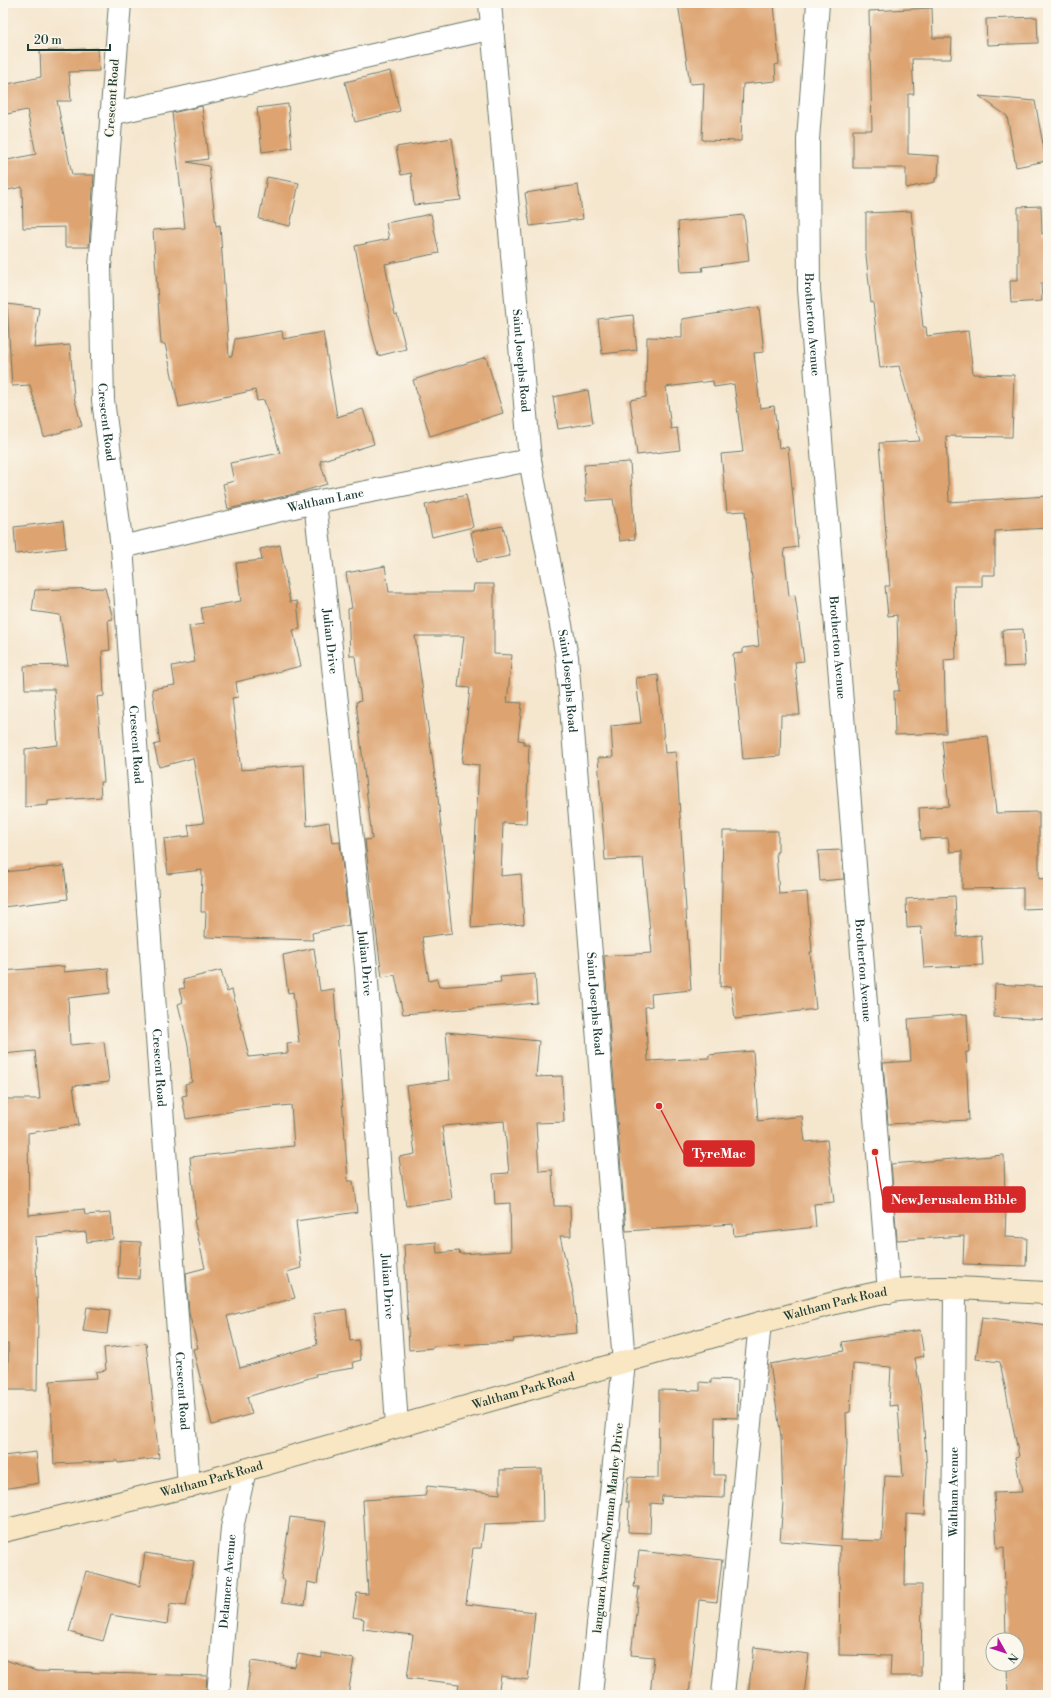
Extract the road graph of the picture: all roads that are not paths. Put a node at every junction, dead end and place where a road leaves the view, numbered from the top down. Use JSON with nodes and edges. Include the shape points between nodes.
{"nodes":[{"id":1,"x":120,"y":3,"type":"edge"},
{"id":2,"x":490,"y":3,"type":"edge"},
{"id":3,"x":818,"y":3,"type":"edge"},
{"id":4,"x":493,"y":28,"type":"junction"},
{"id":5,"x":111,"y":114,"type":"junction"},
{"id":6,"x":530,"y":460,"type":"junction"},
{"id":7,"x":315,"y":502,"type":"junction"},
{"id":8,"x":122,"y":547,"type":"junction"},
{"id":9,"x":955,"y":1290,"type":"junction"},
{"id":10,"x":889,"y":1292,"type":"junction"},
{"id":11,"x":1048,"y":1293,"type":"edge"},
{"id":12,"x":760,"y":1323,"type":"junction"},
{"id":13,"x":624,"y":1362,"type":"junction"},
{"id":14,"x":397,"y":1425,"type":"junction"},
{"id":15,"x":245,"y":1470,"type":"junction"},
{"id":16,"x":189,"y":1486,"type":"junction"},
{"id":17,"x":3,"y":1531,"type":"edge"},
{"id":18,"x":218,"y":1695,"type":"edge"},
{"id":19,"x":591,"y":1695,"type":"edge"},
{"id":20,"x":723,"y":1695,"type":"edge"},
{"id":21,"x":952,"y":1695,"type":"edge"}],
"edges":[{"from":1,"to":5,"type":"street","name":"Crescent Road"},
{"from":2,"to":4,"type":"street","name":"Saint Josephs Road"},
{"from":3,"to":10,"type":"street","name":"Brotherton Avenue","via":[[808,140],[809,289]]},
{"from":4,"to":5,"type":"street"},
{"from":4,"to":6,"type":"street","name":"Saint Josephs Road"},
{"from":5,"to":8,"type":"street","name":"Crescent Road","via":[[100,267],[103,400]]},
{"from":6,"to":7,"type":"street","name":"Waltham Lane"},
{"from":6,"to":13,"type":"street","name":"Saint Josephs Road","via":[[568,657]]},
{"from":7,"to":8,"type":"street","name":"Waltham Lane"},
{"from":7,"to":14,"type":"street","name":"Julian Drive","via":[[366,968]]},
{"from":8,"to":16,"type":"street","name":"Crescent Road"},
{"from":9,"to":10,"type":"main road","name":"Waltham Park Road","via":[[916,1289]]},
{"from":9,"to":11,"type":"main road","name":"Waltham Park Road"},
{"from":9,"to":21,"type":"street","name":"Waltham Avenue"},
{"from":10,"to":12,"type":"main road","name":"Waltham Park Road"},
{"from":12,"to":13,"type":"main road","name":"Waltham Park Road"},
{"from":12,"to":20,"type":"street"},
{"from":13,"to":14,"type":"main road","name":"Waltham Park Road"},
{"from":13,"to":19,"type":"street","name":"languard Avenue/Norman Manley Drive"},
{"from":14,"to":15,"type":"main road","name":"Waltham Park Road"},
{"from":15,"to":16,"type":"main road","name":"Waltham Park Road"},
{"from":15,"to":18,"type":"street","name":"Delamere Avenue","via":[[232,1528]]},
{"from":16,"to":17,"type":"main road","name":"Waltham Park Road"}]}
